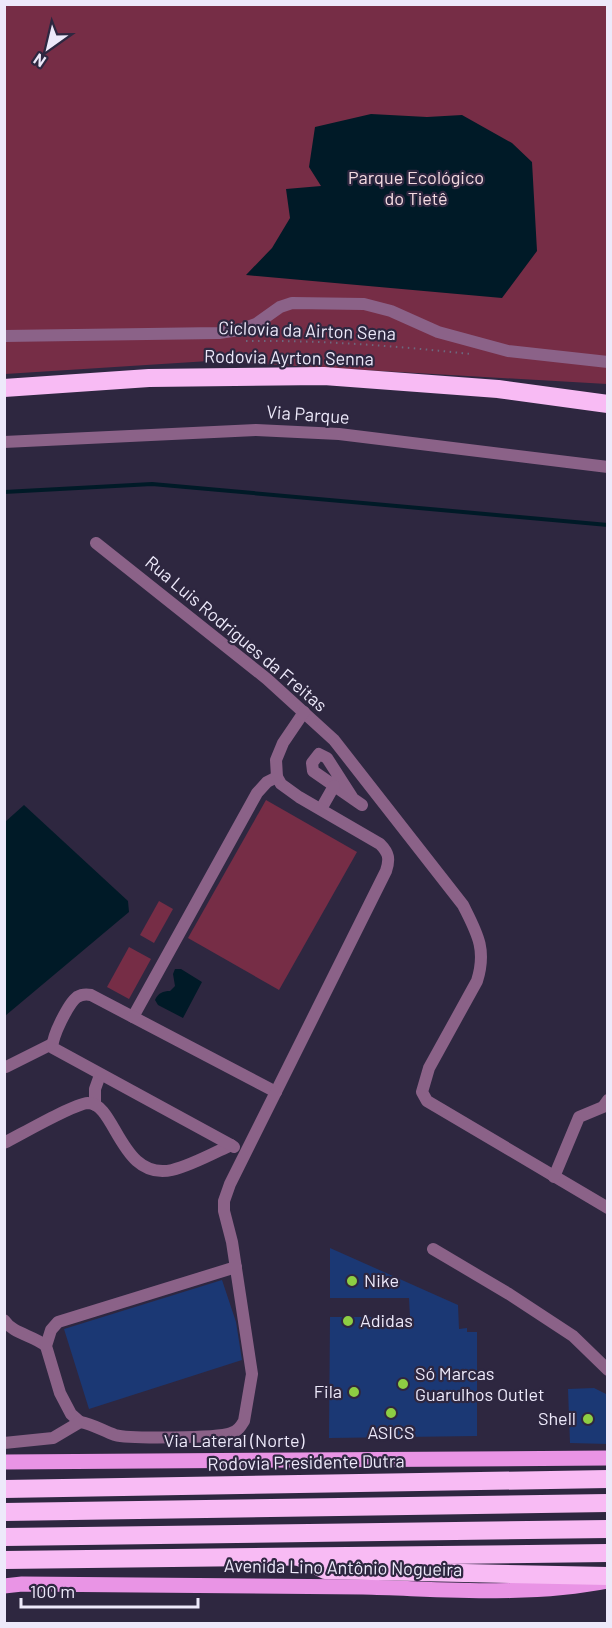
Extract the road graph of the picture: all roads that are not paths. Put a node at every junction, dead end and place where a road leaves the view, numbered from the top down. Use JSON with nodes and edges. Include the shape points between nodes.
{"nodes":[{"id":1,"x":4,"y":336,"type":"edge"},
{"id":2,"x":608,"y":362,"type":"edge"},
{"id":3,"x":4,"y":388,"type":"edge"},
{"id":4,"x":608,"y":404,"type":"edge"},
{"id":5,"x":4,"y":441,"type":"edge"},
{"id":6,"x":608,"y":467,"type":"edge"},
{"id":7,"x":96,"y":543,"type":"dead end"},
{"id":8,"x":304,"y":712,"type":"junction"},
{"id":9,"x":277,"y":777,"type":"junction"},
{"id":10,"x":334,"y":786,"type":"junction"},
{"id":11,"x":321,"y":809,"type":"junction"},
{"id":12,"x":133,"y":1017,"type":"junction"},
{"id":13,"x":52,"y":1044,"type":"junction"},
{"id":14,"x":6,"y":1067,"type":"edge"},
{"id":15,"x":100,"y":1075,"type":"junction"},
{"id":16,"x":276,"y":1092,"type":"junction"},
{"id":17,"x":608,"y":1100,"type":"edge"},
{"id":18,"x":95,"y":1106,"type":"junction"},
{"id":19,"x":4,"y":1143,"type":"edge"},
{"id":20,"x":231,"y":1145,"type":"junction"},
{"id":21,"x":246,"y":1153,"type":"junction"},
{"id":22,"x":554,"y":1177,"type":"junction"},
{"id":23,"x":608,"y":1208,"type":"edge"},
{"id":24,"x":433,"y":1249,"type":"dead end"},
{"id":25,"x":236,"y":1267,"type":"junction"},
{"id":26,"x":4,"y":1320,"type":"edge"},
{"id":27,"x":46,"y":1346,"type":"junction"},
{"id":28,"x":608,"y":1370,"type":"edge"},
{"id":29,"x":80,"y":1422,"type":"junction"},
{"id":30,"x":4,"y":1443,"type":"edge"},
{"id":31,"x":608,"y":1458,"type":"edge"},
{"id":32,"x":4,"y":1462,"type":"edge"},
{"id":33,"x":608,"y":1479,"type":"edge"},
{"id":34,"x":4,"y":1489,"type":"edge"},
{"id":35,"x":608,"y":1503,"type":"edge"},
{"id":36,"x":4,"y":1512,"type":"edge"},
{"id":37,"x":608,"y":1529,"type":"edge"},
{"id":38,"x":4,"y":1537,"type":"edge"},
{"id":39,"x":608,"y":1553,"type":"edge"},
{"id":40,"x":298,"y":1556,"type":"junction"},
{"id":41,"x":4,"y":1560,"type":"edge"},
{"id":42,"x":608,"y":1576,"type":"edge"},
{"id":43,"x":608,"y":1581,"type":"edge"},
{"id":44,"x":4,"y":1586,"type":"edge"}],
"edges":[{"from":1,"to":2,"type":"street","via":[[219,333],[256,324],[292,303],[364,304],[496,349]]},
{"from":3,"to":4,"type":"highway","name":"Rodovia Ayrton Senna","via":[[149,378],[324,376],[498,389]]},
{"from":5,"to":6,"type":"street","name":"Via Parque","via":[[256,430],[339,434]]},
{"from":7,"to":8,"type":"street","name":"Rua Luis Rodrigues da Freitas","via":[[267,678]]},
{"from":8,"to":9,"type":"street","via":[[283,743],[276,760]]},
{"from":8,"to":22,"type":"street","name":"Rua Luis Rodrigues da Freitas","via":[[334,740],[463,905],[481,947],[482,965],[477,981],[429,1068],[422,1092],[440,1110]]},
{"from":9,"to":11,"type":"street","via":[[286,788]]},
{"from":9,"to":12,"type":"street","via":[[257,793]]},
{"from":10,"to":10,"type":"street","via":[[313,771],[312,763],[319,754],[327,758],[357,801]]},
{"from":10,"to":11,"type":"street"},
{"from":11,"to":16,"type":"street","via":[[380,844],[388,853],[388,863]]},
{"from":12,"to":13,"type":"street","via":[[91,995],[79,996],[73,1000]]},
{"from":12,"to":16,"type":"street"},
{"from":13,"to":14,"type":"street"},
{"from":13,"to":15,"type":"street","via":[[58,1052]]},
{"from":15,"to":18,"type":"street"},
{"from":15,"to":20,"type":"street"},
{"from":16,"to":21,"type":"street"},
{"from":17,"to":22,"type":"street","via":[[603,1107],[579,1117]]},
{"from":18,"to":19,"type":"street","via":[[86,1103],[73,1107]]},
{"from":18,"to":20,"type":"street","via":[[108,1118],[131,1156],[150,1169],[173,1170]]},
{"from":20,"to":21,"type":"street"},
{"from":21,"to":25,"type":"street","via":[[224,1201]]},
{"from":22,"to":23,"type":"street","name":"Rua Luis Rodrigues da Freitas"},
{"from":24,"to":28,"type":"street","via":[[573,1336]]},
{"from":25,"to":27,"type":"street","via":[[58,1322]]},
{"from":25,"to":29,"type":"street","via":[[252,1374],[241,1427],[225,1435],[117,1436]]},
{"from":26,"to":27,"type":"street","via":[[14,1330]]},
{"from":27,"to":29,"type":"street","via":[[60,1393]]},
{"from":29,"to":30,"type":"street","via":[[53,1438]]},
{"from":31,"to":32,"type":"main road","name":"Via Lateral (Norte)"},
{"from":33,"to":34,"type":"highway","name":"Rodovia Presidente Dutra"},
{"from":35,"to":36,"type":"highway"},
{"from":37,"to":38,"type":"highway"},
{"from":39,"to":40,"type":"highway"},
{"from":40,"to":41,"type":"highway"},
{"from":40,"to":42,"type":"highway","via":[[325,1570]]},
{"from":43,"to":44,"type":"main road","name":"Avenida Lino Antônio Nogueira","via":[[579,1587],[518,1590]]}]}
